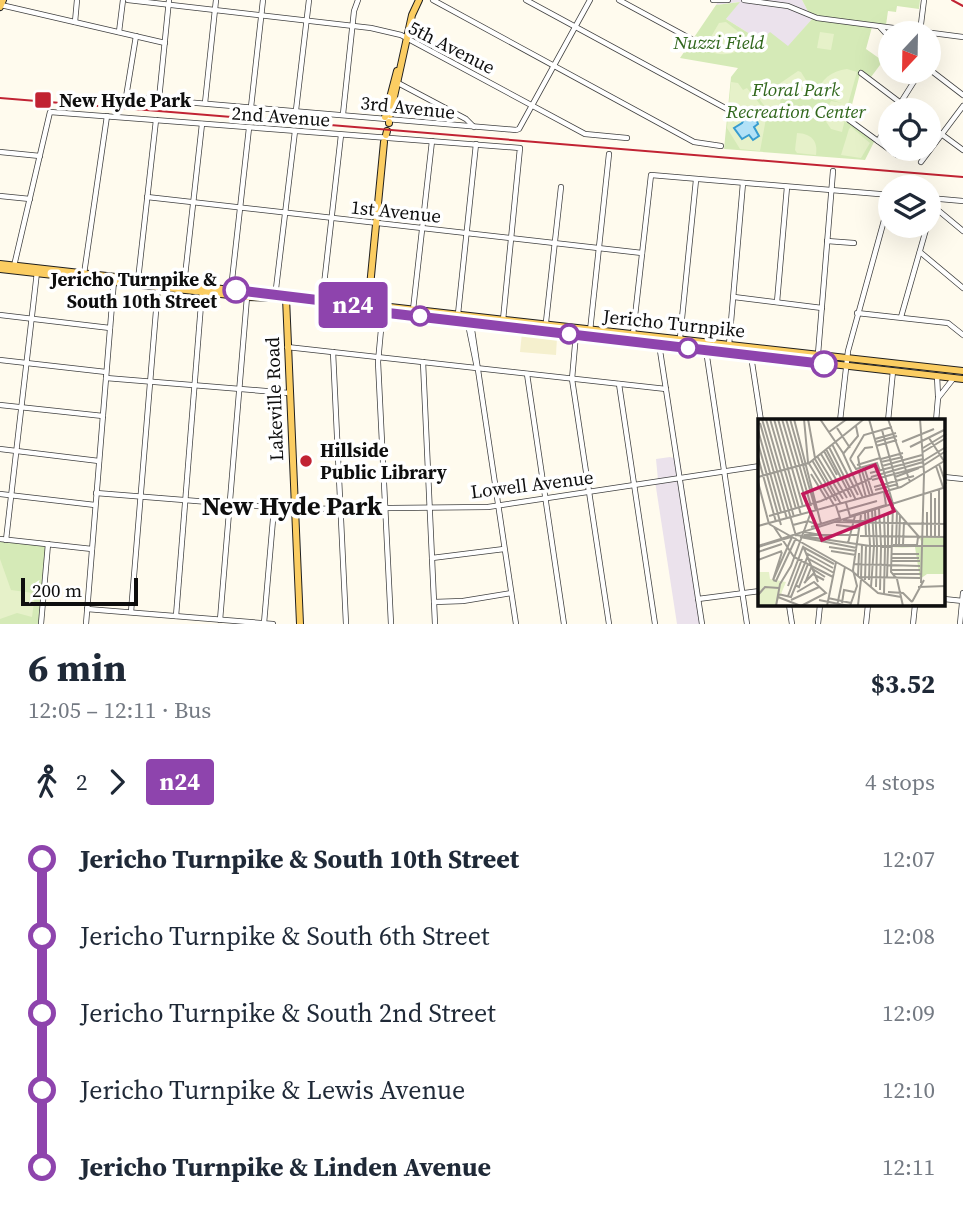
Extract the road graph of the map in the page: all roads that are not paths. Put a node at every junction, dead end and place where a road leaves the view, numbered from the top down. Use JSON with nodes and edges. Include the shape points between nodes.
{"nodes":[{"id":1,"x":3,"y":0,"type":"edge"},
{"id":2,"x":77,"y":0,"type":"edge"},
{"id":3,"x":126,"y":0,"type":"edge"},
{"id":4,"x":216,"y":0,"type":"edge"},
{"id":5,"x":262,"y":0,"type":"edge"},
{"id":6,"x":309,"y":0,"type":"edge"},
{"id":7,"x":358,"y":0,"type":"edge"},
{"id":8,"x":419,"y":0,"type":"edge"},
{"id":9,"x":433,"y":0,"type":"edge"},
{"id":10,"x":526,"y":0,"type":"edge"},
{"id":11,"x":590,"y":0,"type":"edge"},
{"id":12,"x":619,"y":0,"type":"edge"},
{"id":13,"x":713,"y":0,"type":"edge"},
{"id":14,"x":728,"y":0,"type":"edge"},
{"id":15,"x":744,"y":0,"type":"edge"},
{"id":16,"x":924,"y":0,"type":"edge"},
{"id":17,"x":169,"y":3,"type":"edge"},
{"id":18,"x":0,"y":6,"type":"edge"},
{"id":19,"x":215,"y":10,"type":"junction"},
{"id":20,"x":261,"y":15,"type":"junction"},
{"id":21,"x":307,"y":21,"type":"junction"},
{"id":22,"x":923,"y":21,"type":"edge"},
{"id":23,"x":75,"y":22,"type":"junction"},
{"id":24,"x":353,"y":26,"type":"junction"},
{"id":25,"x":878,"y":26,"type":"edge"},
{"id":26,"x":575,"y":27,"type":"junction"},
{"id":27,"x":119,"y":32,"type":"junction"},
{"id":28,"x":942,"y":34,"type":"edge"},
{"id":29,"x":135,"y":36,"type":"junction"},
{"id":30,"x":407,"y":37,"type":"junction"},
{"id":31,"x":963,"y":37,"type":"edge"},
{"id":32,"x":691,"y":39,"type":"dead end"},
{"id":33,"x":165,"y":43,"type":"junction"},
{"id":34,"x":403,"y":53,"type":"junction"},
{"id":35,"x":554,"y":66,"type":"junction"},
{"id":36,"x":861,"y":73,"type":"dead end"},
{"id":37,"x":942,"y":79,"type":"edge"},
{"id":38,"x":398,"y":83,"type":"junction"},
{"id":39,"x":963,"y":95,"type":"edge"},
{"id":40,"x":894,"y":98,"type":"edge"},
{"id":41,"x":159,"y":99,"type":"junction"},
{"id":42,"x":205,"y":103,"type":"junction"},
{"id":43,"x":532,"y":105,"type":"junction"},
{"id":44,"x":963,"y":106,"type":"edge"},
{"id":45,"x":251,"y":107,"type":"junction"},
{"id":46,"x":727,"y":109,"type":"dead end"},
{"id":47,"x":296,"y":110,"type":"junction"},
{"id":48,"x":343,"y":114,"type":"junction"},
{"id":49,"x":107,"y":116,"type":"junction"},
{"id":50,"x":388,"y":119,"type":"junction"},
{"id":51,"x":156,"y":120,"type":"junction"},
{"id":52,"x":849,"y":120,"type":"dead end"},
{"id":53,"x":202,"y":124,"type":"junction"},
{"id":54,"x":475,"y":127,"type":"junction"},
{"id":55,"x":249,"y":128,"type":"junction"},
{"id":56,"x":295,"y":131,"type":"junction"},
{"id":57,"x":942,"y":134,"type":"junction"},
{"id":58,"x":341,"y":135,"type":"junction"},
{"id":59,"x":387,"y":137,"type":"junction"},
{"id":60,"x":627,"y":138,"type":"dead end"},
{"id":61,"x":432,"y":141,"type":"junction"},
{"id":62,"x":878,"y":141,"type":"edge"},
{"id":63,"x":476,"y":144,"type":"junction"},
{"id":64,"x":721,"y":146,"type":"dead end"},
{"id":65,"x":963,"y":150,"type":"edge"},
{"id":66,"x":0,"y":152,"type":"edge"},
{"id":67,"x":610,"y":154,"type":"dead end"},
{"id":68,"x":40,"y":156,"type":"junction"},
{"id":69,"x":921,"y":162,"type":"dead end"},
{"id":70,"x":833,"y":171,"type":"dead end"},
{"id":71,"x":696,"y":180,"type":"junction"},
{"id":72,"x":743,"y":183,"type":"junction"},
{"id":73,"x":561,"y":187,"type":"dead end"},
{"id":74,"x":787,"y":187,"type":"junction"},
{"id":75,"x":831,"y":190,"type":"junction"},
{"id":76,"x":878,"y":194,"type":"edge"},
{"id":77,"x":0,"y":196,"type":"edge"},
{"id":78,"x":147,"y":197,"type":"junction"},
{"id":79,"x":30,"y":199,"type":"junction"},
{"id":80,"x":941,"y":199,"type":"edge"},
{"id":81,"x":963,"y":201,"type":"edge"},
{"id":82,"x":193,"y":203,"type":"junction"},
{"id":83,"x":239,"y":208,"type":"junction"},
{"id":84,"x":285,"y":213,"type":"junction"},
{"id":85,"x":941,"y":213,"type":"edge"},
{"id":86,"x":331,"y":218,"type":"junction"},
{"id":87,"x":377,"y":223,"type":"junction"},
{"id":88,"x":422,"y":228,"type":"junction"},
{"id":89,"x":963,"y":232,"type":"edge"},
{"id":90,"x":467,"y":233,"type":"junction"},
{"id":91,"x":511,"y":238,"type":"junction"},
{"id":92,"x":879,"y":238,"type":"edge"},
{"id":93,"x":924,"y":238,"type":"edge"},
{"id":94,"x":827,"y":241,"type":"junction"},
{"id":95,"x":555,"y":243,"type":"junction"},
{"id":96,"x":854,"y":243,"type":"dead end"},
{"id":97,"x":599,"y":248,"type":"junction"},
{"id":98,"x":920,"y":252,"type":"junction"},
{"id":99,"x":642,"y":253,"type":"junction"},
{"id":100,"x":0,"y":266,"type":"edge"},
{"id":101,"x":14,"y":268,"type":"junction"},
{"id":102,"x":37,"y":270,"type":"junction"},
{"id":103,"x":84,"y":276,"type":"junction"},
{"id":104,"x":114,"y":279,"type":"junction"},
{"id":105,"x":137,"y":282,"type":"junction"},
{"id":106,"x":172,"y":283,"type":"junction"},
{"id":107,"x":158,"y":287,"type":"junction"},
{"id":108,"x":184,"y":287,"type":"junction"},
{"id":109,"x":963,"y":288,"type":"edge"},
{"id":110,"x":231,"y":289,"type":"junction"},
{"id":111,"x":202,"y":292,"type":"junction"},
{"id":112,"x":247,"y":297,"type":"junction"},
{"id":113,"x":276,"y":297,"type":"junction"},
{"id":114,"x":734,"y":297,"type":"junction"},
{"id":115,"x":286,"y":298,"type":"junction"},
{"id":116,"x":322,"y":302,"type":"junction"},
{"id":117,"x":778,"y":302,"type":"junction"},
{"id":118,"x":368,"y":307,"type":"junction"},
{"id":119,"x":383,"y":308,"type":"junction"},
{"id":120,"x":822,"y":308,"type":"junction"},
{"id":121,"x":413,"y":310,"type":"junction"},
{"id":122,"x":857,"y":313,"type":"junction"},
{"id":123,"x":0,"y":315,"type":"edge"},
{"id":124,"x":901,"y":317,"type":"junction"},
{"id":125,"x":458,"y":318,"type":"junction"},
{"id":126,"x":31,"y":319,"type":"junction"},
{"id":127,"x":471,"y":320,"type":"junction"},
{"id":128,"x":503,"y":321,"type":"junction"},
{"id":129,"x":110,"y":328,"type":"junction"},
{"id":130,"x":546,"y":328,"type":"junction"},
{"id":131,"x":576,"y":332,"type":"junction"},
{"id":132,"x":590,"y":333,"type":"junction"},
{"id":133,"x":633,"y":334,"type":"junction"},
{"id":134,"x":963,"y":335,"type":"edge"},
{"id":135,"x":680,"y":338,"type":"junction"},
{"id":136,"x":660,"y":340,"type":"junction"},
{"id":137,"x":729,"y":344,"type":"junction"},
{"id":138,"x":287,"y":347,"type":"junction"},
{"id":139,"x":706,"y":350,"type":"junction"},
{"id":140,"x":333,"y":352,"type":"junction"},
{"id":141,"x":804,"y":352,"type":"junction"},
{"id":142,"x":728,"y":353,"type":"junction"},
{"id":143,"x":818,"y":354,"type":"junction"},
{"id":144,"x":755,"y":356,"type":"junction"},
{"id":145,"x":847,"y":357,"type":"junction"},
{"id":146,"x":378,"y":358,"type":"junction"},
{"id":147,"x":0,"y":360,"type":"edge"},
{"id":148,"x":423,"y":362,"type":"junction"},
{"id":149,"x":26,"y":363,"type":"junction"},
{"id":150,"x":846,"y":366,"type":"junction"},
{"id":151,"x":477,"y":369,"type":"junction"},
{"id":152,"x":962,"y":369,"type":"edge"},
{"id":153,"x":892,"y":371,"type":"junction"},
{"id":154,"x":527,"y":374,"type":"junction"},
{"id":155,"x":106,"y":375,"type":"junction"},
{"id":156,"x":937,"y":376,"type":"junction"},
{"id":157,"x":953,"y":378,"type":"junction"},
{"id":158,"x":572,"y":379,"type":"junction"},
{"id":159,"x":963,"y":379,"type":"edge"},
{"id":160,"x":150,"y":382,"type":"junction"},
{"id":161,"x":619,"y":384,"type":"junction"},
{"id":162,"x":195,"y":386,"type":"junction"},
{"id":163,"x":239,"y":389,"type":"junction"},
{"id":164,"x":666,"y":389,"type":"junction"},
{"id":165,"x":289,"y":393,"type":"junction"},
{"id":166,"x":938,"y":398,"type":"junction"},
{"id":167,"x":0,"y":405,"type":"edge"},
{"id":168,"x":21,"y":407,"type":"junction"},
{"id":169,"x":103,"y":416,"type":"junction"},
{"id":170,"x":761,"y":419,"type":"edge"},
{"id":171,"x":840,"y":419,"type":"edge"},
{"id":172,"x":888,"y":419,"type":"edge"},
{"id":173,"x":936,"y":419,"type":"edge"},
{"id":174,"x":0,"y":449,"type":"edge"},
{"id":175,"x":16,"y":451,"type":"junction"},
{"id":176,"x":99,"y":461,"type":"junction"},
{"id":177,"x":758,"y":466,"type":"edge"},
{"id":178,"x":724,"y":471,"type":"junction"},
{"id":179,"x":679,"y":478,"type":"junction"},
{"id":180,"x":634,"y":485,"type":"junction"},
{"id":181,"x":589,"y":491,"type":"junction"},
{"id":182,"x":96,"y":493,"type":"junction"},
{"id":183,"x":0,"y":494,"type":"edge"},
{"id":184,"x":11,"y":495,"type":"junction"},
{"id":185,"x":141,"y":497,"type":"junction"},
{"id":186,"x":546,"y":498,"type":"junction"},
{"id":187,"x":185,"y":501,"type":"junction"},
{"id":188,"x":229,"y":504,"type":"junction"},
{"id":189,"x":95,"y":505,"type":"junction"},
{"id":190,"x":498,"y":505,"type":"junction"},
{"id":191,"x":274,"y":508,"type":"junction"},
{"id":192,"x":429,"y":508,"type":"junction"},
{"id":193,"x":295,"y":509,"type":"junction"},
{"id":194,"x":340,"y":509,"type":"junction"},
{"id":195,"x":385,"y":509,"type":"junction"},
{"id":196,"x":3,"y":539,"type":"edge"},
{"id":197,"x":48,"y":544,"type":"junction"},
{"id":198,"x":504,"y":549,"type":"junction"},
{"id":199,"x":92,"y":550,"type":"junction"},
{"id":200,"x":432,"y":558,"type":"junction"},
{"id":201,"x":758,"y":590,"type":"edge"},
{"id":202,"x":511,"y":593,"type":"junction"},
{"id":203,"x":742,"y":593,"type":"junction"},
{"id":204,"x":963,"y":593,"type":"edge"},
{"id":205,"x":698,"y":599,"type":"junction"},
{"id":206,"x":963,"y":601,"type":"edge"},
{"id":207,"x":434,"y":602,"type":"junction"},
{"id":208,"x":789,"y":606,"type":"edge"},
{"id":209,"x":820,"y":606,"type":"edge"},
{"id":210,"x":868,"y":606,"type":"edge"},
{"id":211,"x":915,"y":606,"type":"edge"},
{"id":212,"x":87,"y":609,"type":"junction"},
{"id":213,"x":131,"y":612,"type":"junction"},
{"id":214,"x":176,"y":616,"type":"junction"},
{"id":215,"x":220,"y":620,"type":"junction"},
{"id":216,"x":264,"y":623,"type":"edge"},
{"id":217,"x":41,"y":624,"type":"edge"},
{"id":218,"x":86,"y":624,"type":"edge"},
{"id":219,"x":272,"y":624,"type":"edge"},
{"id":220,"x":300,"y":624,"type":"edge"},
{"id":221,"x":346,"y":624,"type":"edge"},
{"id":222,"x":390,"y":624,"type":"edge"},
{"id":223,"x":435,"y":624,"type":"edge"},
{"id":224,"x":516,"y":624,"type":"edge"},
{"id":225,"x":564,"y":624,"type":"edge"},
{"id":226,"x":609,"y":624,"type":"edge"},
{"id":227,"x":655,"y":624,"type":"edge"},
{"id":228,"x":702,"y":624,"type":"edge"},
{"id":229,"x":747,"y":624,"type":"edge"},
{"id":230,"x":792,"y":624,"type":"edge"},
{"id":231,"x":818,"y":624,"type":"edge"},
{"id":232,"x":866,"y":624,"type":"edge"},
{"id":233,"x":913,"y":624,"type":"edge"},
{"id":234,"x":960,"y":624,"type":"edge"}],
"edges":[{"from":1,"to":18,"type":"main road"},
{"from":2,"to":23,"type":"street"},
{"from":3,"to":17,"type":"street","name":"5th Avenue"},
{"from":3,"to":27,"type":"street"},
{"from":4,"to":19,"type":"street"},
{"from":5,"to":20,"type":"street"},
{"from":6,"to":21,"type":"street"},
{"from":7,"to":24,"type":"street"},
{"from":8,"to":30,"type":"main road"},
{"from":9,"to":35,"type":"street"},
{"from":10,"to":26,"type":"street"},
{"from":11,"to":26,"type":"street"},
{"from":12,"to":32,"type":"street"},
{"from":13,"to":14,"type":"street"},
{"from":15,"to":25,"type":"street","via":[[788,6],[817,18]]},
{"from":16,"to":22,"type":"street"},
{"from":17,"to":19,"type":"street","name":"5th Avenue"},
{"from":17,"to":33,"type":"street"},
{"from":18,"to":23,"type":"street"},
{"from":19,"to":20,"type":"street","name":"5th Avenue"},
{"from":19,"to":42,"type":"street"},
{"from":20,"to":21,"type":"street","name":"5th Avenue"},
{"from":20,"to":45,"type":"street"},
{"from":21,"to":24,"type":"street","name":"5th Avenue"},
{"from":21,"to":47,"type":"street"},
{"from":23,"to":27,"type":"street"},
{"from":24,"to":30,"type":"street","name":"5th Avenue"},
{"from":24,"to":48,"type":"street"},
{"from":26,"to":35,"type":"street"},
{"from":26,"to":46,"type":"street"},
{"from":27,"to":29,"type":"street"},
{"from":28,"to":31,"type":"street"},
{"from":29,"to":33,"type":"street"},
{"from":29,"to":41,"type":"street","name":"3rd Avenue","via":[[127,94]]},
{"from":30,"to":34,"type":"main road"},
{"from":30,"to":43,"type":"street","name":"5th Avenue"},
{"from":33,"to":41,"type":"street"},
{"from":34,"to":38,"type":"main road"},
{"from":34,"to":50,"type":"main road"},
{"from":35,"to":43,"type":"street"},
{"from":35,"to":64,"type":"street","via":[[694,142]]},
{"from":36,"to":40,"type":"street"},
{"from":37,"to":39,"type":"street"},
{"from":38,"to":50,"type":"main road"},
{"from":38,"to":54,"type":"street"},
{"from":41,"to":42,"type":"street","name":"3rd Avenue"},
{"from":42,"to":45,"type":"street","name":"3rd Avenue"},
{"from":43,"to":54,"type":"street","name":"3rd Avenue","via":[[519,129]]},
{"from":43,"to":60,"type":"street","name":"5th Avenue","via":[[588,135]]},
{"from":44,"to":57,"type":"street"},
{"from":45,"to":47,"type":"street","name":"3rd Avenue"},
{"from":47,"to":48,"type":"street","name":"3rd Avenue"},
{"from":48,"to":50,"type":"street","name":"3rd Avenue"},
{"from":49,"to":51,"type":"street","name":"2nd Avenue"},
{"from":49,"to":68,"type":"street","name":"2nd Avenue","via":[[50,112]]},
{"from":49,"to":103,"type":"street"},
{"from":50,"to":54,"type":"street","name":"3rd Avenue"},
{"from":51,"to":53,"type":"street","name":"2nd Avenue"},
{"from":51,"to":78,"type":"street"},
{"from":52,"to":62,"type":"street"},
{"from":53,"to":55,"type":"street","name":"2nd Avenue"},
{"from":53,"to":82,"type":"street"},
{"from":55,"to":56,"type":"street","name":"2nd Avenue"},
{"from":55,"to":83,"type":"street"},
{"from":56,"to":58,"type":"street","name":"2nd Avenue"},
{"from":56,"to":84,"type":"street"},
{"from":57,"to":65,"type":"street"},
{"from":57,"to":69,"type":"street"},
{"from":58,"to":59,"type":"street","name":"2nd Avenue"},
{"from":58,"to":86,"type":"street"},
{"from":59,"to":61,"type":"street","name":"2nd Avenue"},
{"from":59,"to":87,"type":"main road"},
{"from":61,"to":63,"type":"street","name":"2nd Avenue"},
{"from":61,"to":88,"type":"street"},
{"from":63,"to":90,"type":"street"},
{"from":63,"to":91,"type":"street","name":"2nd Avenue","via":[[520,148]]},
{"from":66,"to":68,"type":"street"},
{"from":67,"to":97,"type":"street"},
{"from":68,"to":79,"type":"street"},
{"from":70,"to":75,"type":"street"},
{"from":71,"to":72,"type":"street"},
{"from":71,"to":99,"type":"street","via":[[651,175]]},
{"from":71,"to":135,"type":"street"},
{"from":72,"to":74,"type":"street"},
{"from":72,"to":114,"type":"street"},
{"from":73,"to":95,"type":"street"},
{"from":74,"to":75,"type":"street"},
{"from":74,"to":117,"type":"street"},
{"from":75,"to":76,"type":"street"},
{"from":75,"to":94,"type":"street"},
{"from":77,"to":79,"type":"street"},
{"from":78,"to":82,"type":"street","name":"1st Avenue"},
{"from":78,"to":105,"type":"street"},
{"from":79,"to":101,"type":"street"},
{"from":80,"to":81,"type":"street"},
{"from":82,"to":83,"type":"street","name":"1st Avenue"},
{"from":82,"to":108,"type":"street"},
{"from":83,"to":84,"type":"street","name":"1st Avenue"},
{"from":83,"to":110,"type":"street"},
{"from":84,"to":86,"type":"street","name":"1st Avenue"},
{"from":84,"to":113,"type":"street"},
{"from":85,"to":89,"type":"street"},
{"from":86,"to":87,"type":"street","name":"1st Avenue"},
{"from":86,"to":116,"type":"street"},
{"from":87,"to":88,"type":"street","name":"1st Avenue"},
{"from":87,"to":118,"type":"main road"},
{"from":88,"to":90,"type":"street","name":"1st Avenue"},
{"from":88,"to":121,"type":"street"},
{"from":90,"to":91,"type":"street","name":"1st Avenue"},
{"from":90,"to":125,"type":"street"},
{"from":91,"to":95,"type":"street","name":"1st Avenue"},
{"from":91,"to":128,"type":"street"},
{"from":92,"to":122,"type":"street"},
{"from":93,"to":98,"type":"street"},
{"from":94,"to":96,"type":"street"},
{"from":94,"to":120,"type":"street"},
{"from":95,"to":97,"type":"street","name":"1st Avenue"},
{"from":95,"to":130,"type":"street"},
{"from":97,"to":99,"type":"street","name":"1st Avenue"},
{"from":97,"to":132,"type":"street"},
{"from":98,"to":109,"type":"street"},
{"from":98,"to":124,"type":"street"},
{"from":99,"to":133,"type":"street"},
{"from":100,"to":101,"type":"main road","name":"Jericho Turnpike"},
{"from":101,"to":102,"type":"main road","name":"Jericho Turnpike"},
{"from":102,"to":103,"type":"main road","name":"Jericho Turnpike"},
{"from":102,"to":126,"type":"street"},
{"from":103,"to":104,"type":"main road","name":"Jericho Turnpike"},
{"from":104,"to":105,"type":"main road","name":"Jericho Turnpike"},
{"from":104,"to":129,"type":"street"},
{"from":105,"to":106,"type":"main road","name":"Jericho Turnpike"},
{"from":105,"to":107,"type":"main road","name":"Jericho Turnpike"},
{"from":106,"to":107,"type":"main road"},
{"from":106,"to":108,"type":"main road","name":"Jericho Turnpike"},
{"from":107,"to":108,"type":"main road","name":"Jericho Turnpike"},
{"from":107,"to":160,"type":"street"},
{"from":108,"to":110,"type":"main road","name":"Jericho Turnpike"},
{"from":108,"to":111,"type":"main road","name":"Jericho Turnpike"},
{"from":110,"to":113,"type":"main road","name":"Jericho Turnpike"},
{"from":111,"to":112,"type":"main road","name":"Jericho Turnpike"},
{"from":111,"to":162,"type":"street"},
{"from":112,"to":113,"type":"main road","name":"Jericho Turnpike"},
{"from":112,"to":163,"type":"street"},
{"from":113,"to":115,"type":"main road","name":"Jericho Turnpike"},
{"from":114,"to":117,"type":"street"},
{"from":114,"to":137,"type":"street"},
{"from":115,"to":116,"type":"main road","name":"Jericho Turnpike"},
{"from":115,"to":138,"type":"main road","name":"Lakeville Road"},
{"from":116,"to":118,"type":"main road","name":"Jericho Turnpike"},
{"from":117,"to":120,"type":"street"},
{"from":118,"to":119,"type":"main road","name":"Jericho Turnpike"},
{"from":119,"to":121,"type":"main road","name":"Jericho Turnpike"},
{"from":119,"to":125,"type":"main road","name":"Jericho Turnpike","via":[[388,313]]},
{"from":119,"to":146,"type":"street"},
{"from":120,"to":143,"type":"street"},
{"from":121,"to":125,"type":"main road","name":"Jericho Turnpike"},
{"from":122,"to":124,"type":"street"},
{"from":122,"to":145,"type":"street"},
{"from":123,"to":126,"type":"street"},
{"from":124,"to":134,"type":"street","via":[[948,323]]},
{"from":125,"to":127,"type":"main road","name":"Jericho Turnpike"},
{"from":126,"to":129,"type":"street"},
{"from":126,"to":149,"type":"street"},
{"from":127,"to":128,"type":"main road","name":"Jericho Turnpike"},
{"from":127,"to":130,"type":"main road","name":"Jericho Turnpike"},
{"from":127,"to":151,"type":"street"},
{"from":128,"to":130,"type":"main road","name":"Jericho Turnpike"},
{"from":129,"to":155,"type":"street"},
{"from":130,"to":131,"type":"main road","name":"Jericho Turnpike"},
{"from":131,"to":132,"type":"main road","name":"Jericho Turnpike"},
{"from":131,"to":158,"type":"street"},
{"from":132,"to":133,"type":"main road","name":"Jericho Turnpike"},
{"from":132,"to":136,"type":"main road","name":"Jericho Turnpike"},
{"from":133,"to":136,"type":"main road","name":"Jericho Turnpike"},
{"from":135,"to":136,"type":"main road","name":"Jericho Turnpike"},
{"from":135,"to":137,"type":"main road","name":"Jericho Turnpike"},
{"from":136,"to":139,"type":"main road","name":"Jericho Turnpike"},
{"from":136,"to":164,"type":"street"},
{"from":137,"to":141,"type":"main road","name":"Jericho Turnpike"},
{"from":137,"to":142,"type":"street"},
{"from":138,"to":140,"type":"street"},
{"from":138,"to":165,"type":"main road","name":"Lakeville Road"},
{"from":139,"to":142,"type":"main road","name":"Jericho Turnpike"},
{"from":139,"to":178,"type":"street"},
{"from":140,"to":146,"type":"street"},
{"from":140,"to":194,"type":"street"},
{"from":141,"to":143,"type":"main road","name":"Jericho Turnpike"},
{"from":141,"to":144,"type":"main road","via":[[801,356]]},
{"from":142,"to":144,"type":"main road","name":"Jericho Turnpike"},
{"from":143,"to":145,"type":"main road","name":"Jericho Turnpike"},
{"from":144,"to":150,"type":"main road","name":"Jericho Turnpike"},
{"from":144,"to":170,"type":"street"},
{"from":145,"to":150,"type":"street"},
{"from":145,"to":152,"type":"main road","name":"Jericho Turnpike"},
{"from":146,"to":148,"type":"street"},
{"from":146,"to":195,"type":"street"},
{"from":147,"to":149,"type":"street"},
{"from":148,"to":151,"type":"street"},
{"from":148,"to":192,"type":"street"},
{"from":149,"to":155,"type":"street"},
{"from":149,"to":168,"type":"street"},
{"from":150,"to":153,"type":"main road","name":"Jericho Turnpike"},
{"from":150,"to":171,"type":"street"},
{"from":151,"to":154,"type":"street"},
{"from":151,"to":190,"type":"street"},
{"from":152,"to":157,"type":"main road"},
{"from":153,"to":156,"type":"main road","name":"Jericho Turnpike"},
{"from":153,"to":172,"type":"street"},
{"from":154,"to":158,"type":"street"},
{"from":154,"to":186,"type":"street"},
{"from":155,"to":160,"type":"street"},
{"from":155,"to":169,"type":"street"},
{"from":156,"to":157,"type":"main road","name":"Jericho Turnpike"},
{"from":156,"to":166,"type":"street"},
{"from":157,"to":159,"type":"main road","name":"Jericho Turnpike"},
{"from":157,"to":166,"type":"street"},
{"from":158,"to":161,"type":"street"},
{"from":158,"to":181,"type":"street"},
{"from":160,"to":162,"type":"street"},
{"from":160,"to":185,"type":"street"},
{"from":161,"to":164,"type":"street"},
{"from":161,"to":180,"type":"street"},
{"from":162,"to":163,"type":"street"},
{"from":162,"to":187,"type":"street"},
{"from":163,"to":165,"type":"street"},
{"from":163,"to":188,"type":"street"},
{"from":164,"to":179,"type":"street"},
{"from":165,"to":193,"type":"main road","name":"Lakeville Road"},
{"from":166,"to":173,"type":"street"},
{"from":167,"to":168,"type":"street"},
{"from":168,"to":169,"type":"street"},
{"from":168,"to":175,"type":"street"},
{"from":169,"to":176,"type":"street"},
{"from":174,"to":175,"type":"street"},
{"from":175,"to":176,"type":"street"},
{"from":175,"to":184,"type":"street"},
{"from":176,"to":182,"type":"street"},
{"from":177,"to":178,"type":"street","name":"Lowell Avenue"},
{"from":178,"to":179,"type":"street","name":"Lowell Avenue"},
{"from":178,"to":203,"type":"street"},
{"from":179,"to":180,"type":"street","name":"Lowell Avenue"},
{"from":179,"to":205,"type":"street"},
{"from":180,"to":181,"type":"street","name":"Lowell Avenue"},
{"from":180,"to":227,"type":"street"},
{"from":181,"to":186,"type":"street","name":"Lowell Avenue"},
{"from":181,"to":226,"type":"street"},
{"from":182,"to":185,"type":"street","name":"Lowell Avenue"},
{"from":182,"to":189,"type":"street"},
{"from":183,"to":184,"type":"street"},
{"from":184,"to":189,"type":"street"},
{"from":184,"to":196,"type":"street"},
{"from":185,"to":187,"type":"street","name":"Lowell Avenue"},
{"from":185,"to":213,"type":"street"},
{"from":186,"to":190,"type":"street","name":"Lowell Avenue"},
{"from":186,"to":225,"type":"street"},
{"from":187,"to":188,"type":"street","name":"Lowell Avenue"},
{"from":187,"to":214,"type":"street"},
{"from":188,"to":191,"type":"street","name":"Lowell Avenue"},
{"from":188,"to":215,"type":"street"},
{"from":189,"to":199,"type":"street"},
{"from":190,"to":192,"type":"street","name":"Lowell Avenue"},
{"from":190,"to":198,"type":"street"},
{"from":191,"to":193,"type":"street","name":"Lowell Avenue"},
{"from":191,"to":216,"type":"street"},
{"from":192,"to":195,"type":"street","name":"Lowell Avenue"},
{"from":192,"to":200,"type":"street"},
{"from":193,"to":194,"type":"street","name":"Lowell Avenue"},
{"from":193,"to":220,"type":"main road","name":"Lakeville Road"},
{"from":194,"to":195,"type":"street","name":"Lowell Avenue"},
{"from":194,"to":221,"type":"street"},
{"from":195,"to":222,"type":"street"},
{"from":196,"to":197,"type":"street"},
{"from":197,"to":199,"type":"street"},
{"from":197,"to":217,"type":"street"},
{"from":198,"to":200,"type":"street"},
{"from":198,"to":202,"type":"street"},
{"from":199,"to":212,"type":"street"},
{"from":200,"to":207,"type":"street"},
{"from":201,"to":203,"type":"street"},
{"from":202,"to":207,"type":"street"},
{"from":202,"to":224,"type":"street"},
{"from":203,"to":205,"type":"street"},
{"from":203,"to":229,"type":"street"},
{"from":204,"to":206,"type":"street"},
{"from":205,"to":228,"type":"street"},
{"from":206,"to":234,"type":"street"},
{"from":207,"to":223,"type":"street"},
{"from":208,"to":230,"type":"street"},
{"from":209,"to":231,"type":"street"},
{"from":210,"to":232,"type":"street"},
{"from":211,"to":233,"type":"street"},
{"from":212,"to":213,"type":"street"},
{"from":212,"to":218,"type":"street"},
{"from":213,"to":214,"type":"street"},
{"from":214,"to":215,"type":"street"},
{"from":215,"to":216,"type":"street"},
{"from":216,"to":219,"type":"street"}]}
